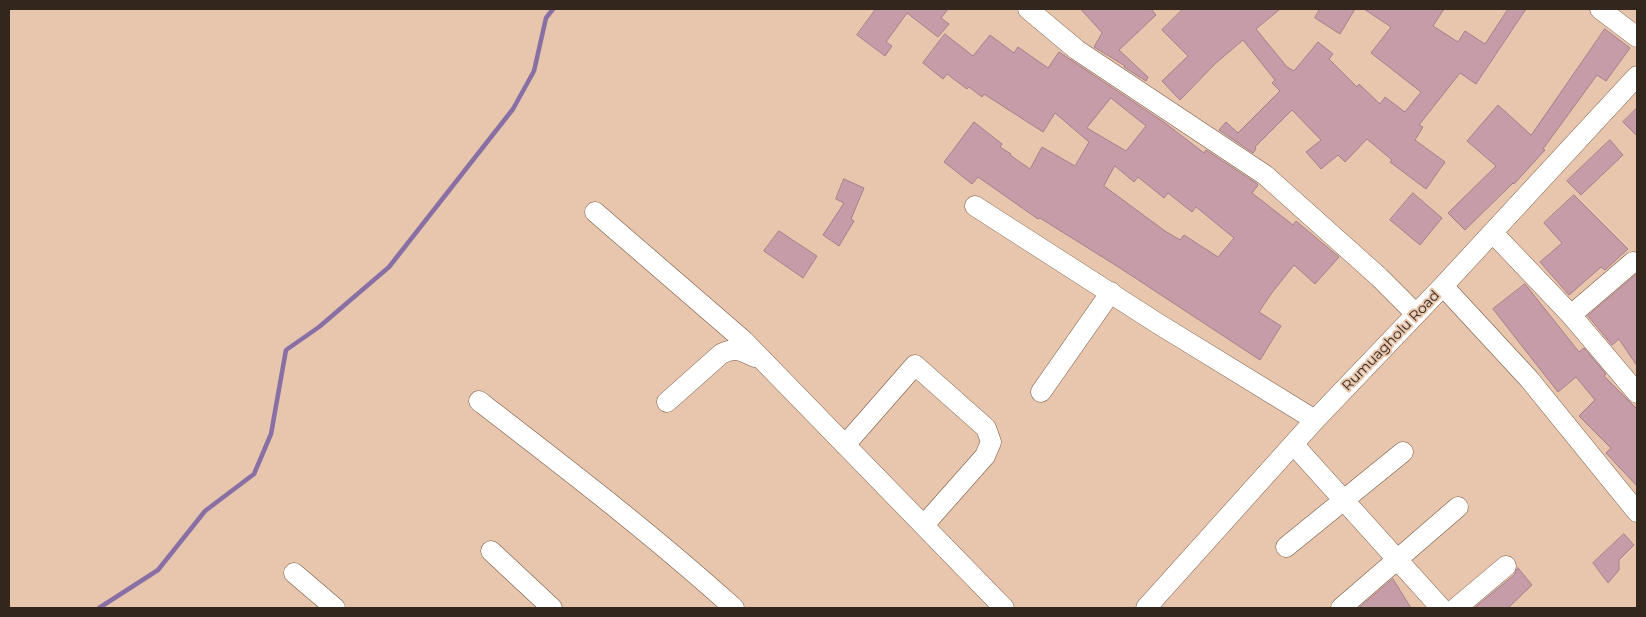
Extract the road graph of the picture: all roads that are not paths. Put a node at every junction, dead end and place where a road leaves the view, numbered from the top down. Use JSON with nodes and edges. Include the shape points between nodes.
{"nodes":[{"id":1,"x":1028,"y":9,"type":"edge"},
{"id":2,"x":1600,"y":9,"type":"edge"},
{"id":3,"x":1637,"y":36,"type":"edge"},
{"id":4,"x":1637,"y":76,"type":"edge"},
{"id":5,"x":976,"y":206,"type":"dead end"},
{"id":6,"x":595,"y":212,"type":"dead end"},
{"id":7,"x":1493,"y":233,"type":"junction"},
{"id":8,"x":1634,"y":262,"type":"dead end"},
{"id":9,"x":1443,"y":286,"type":"junction"},
{"id":10,"x":1111,"y":292,"type":"junction"},
{"id":11,"x":1416,"y":314,"type":"junction"},
{"id":12,"x":1571,"y":315,"type":"junction"},
{"id":13,"x":762,"y":360,"type":"junction"},
{"id":14,"x":1041,"y":392,"type":"dead end"},
{"id":15,"x":1637,"y":393,"type":"edge"},
{"id":16,"x":479,"y":401,"type":"dead end"},
{"id":17,"x":667,"y":402,"type":"dead end"},
{"id":18,"x":1315,"y":420,"type":"junction"},
{"id":19,"x":845,"y":445,"type":"junction"},
{"id":20,"x":1294,"y":445,"type":"junction"},
{"id":21,"x":1403,"y":452,"type":"dead end"},
{"id":22,"x":1343,"y":501,"type":"junction"},
{"id":23,"x":1458,"y":507,"type":"dead end"},
{"id":24,"x":1637,"y":512,"type":"edge"},
{"id":25,"x":924,"y":525,"type":"junction"},
{"id":26,"x":1286,"y":547,"type":"dead end"},
{"id":27,"x":491,"y":551,"type":"dead end"},
{"id":28,"x":1395,"y":560,"type":"junction"},
{"id":29,"x":1506,"y":566,"type":"dead end"},
{"id":30,"x":294,"y":573,"type":"dead end"},
{"id":31,"x":334,"y":608,"type":"edge"},
{"id":32,"x":552,"y":608,"type":"edge"},
{"id":33,"x":734,"y":608,"type":"edge"},
{"id":34,"x":1004,"y":608,"type":"edge"},
{"id":35,"x":1146,"y":608,"type":"edge"},
{"id":36,"x":1341,"y":608,"type":"edge"},
{"id":37,"x":1440,"y":608,"type":"edge"},
{"id":38,"x":1456,"y":608,"type":"edge"}],
"edges":[{"from":1,"to":11,"type":"street","via":[[1111,74],[1265,175]]},
{"from":2,"to":3,"type":"street"},
{"from":4,"to":7,"type":"street","name":"Rumuagholu Road"},
{"from":5,"to":10,"type":"street"},
{"from":6,"to":13,"type":"street"},
{"from":7,"to":9,"type":"street","name":"Rumuagholu Road"},
{"from":7,"to":12,"type":"street"},
{"from":8,"to":12,"type":"street"},
{"from":9,"to":11,"type":"street","name":"Rumuagholu Road"},
{"from":9,"to":24,"type":"street","via":[[1530,379]]},
{"from":10,"to":14,"type":"street"},
{"from":10,"to":18,"type":"street"},
{"from":11,"to":18,"type":"street","name":"Rumuagholu Road"},
{"from":12,"to":15,"type":"street"},
{"from":13,"to":17,"type":"street","via":[[737,348],[731,349],[721,354]]},
{"from":13,"to":19,"type":"street"},
{"from":16,"to":33,"type":"street","via":[[630,517]]},
{"from":18,"to":20,"type":"street","name":"Rumuagholu Road"},
{"from":19,"to":25,"type":"street"},
{"from":19,"to":25,"type":"street","via":[[915,365],[986,428],[991,442],[985,456]]},
{"from":20,"to":22,"type":"street"},
{"from":20,"to":35,"type":"street","name":"Rumuagholu Road"},
{"from":21,"to":22,"type":"street"},
{"from":22,"to":26,"type":"street"},
{"from":22,"to":28,"type":"street"},
{"from":23,"to":28,"type":"street"},
{"from":25,"to":34,"type":"street"},
{"from":27,"to":32,"type":"street"},
{"from":28,"to":36,"type":"street"},
{"from":28,"to":37,"type":"street"},
{"from":29,"to":38,"type":"street"},
{"from":30,"to":31,"type":"street"}]}
